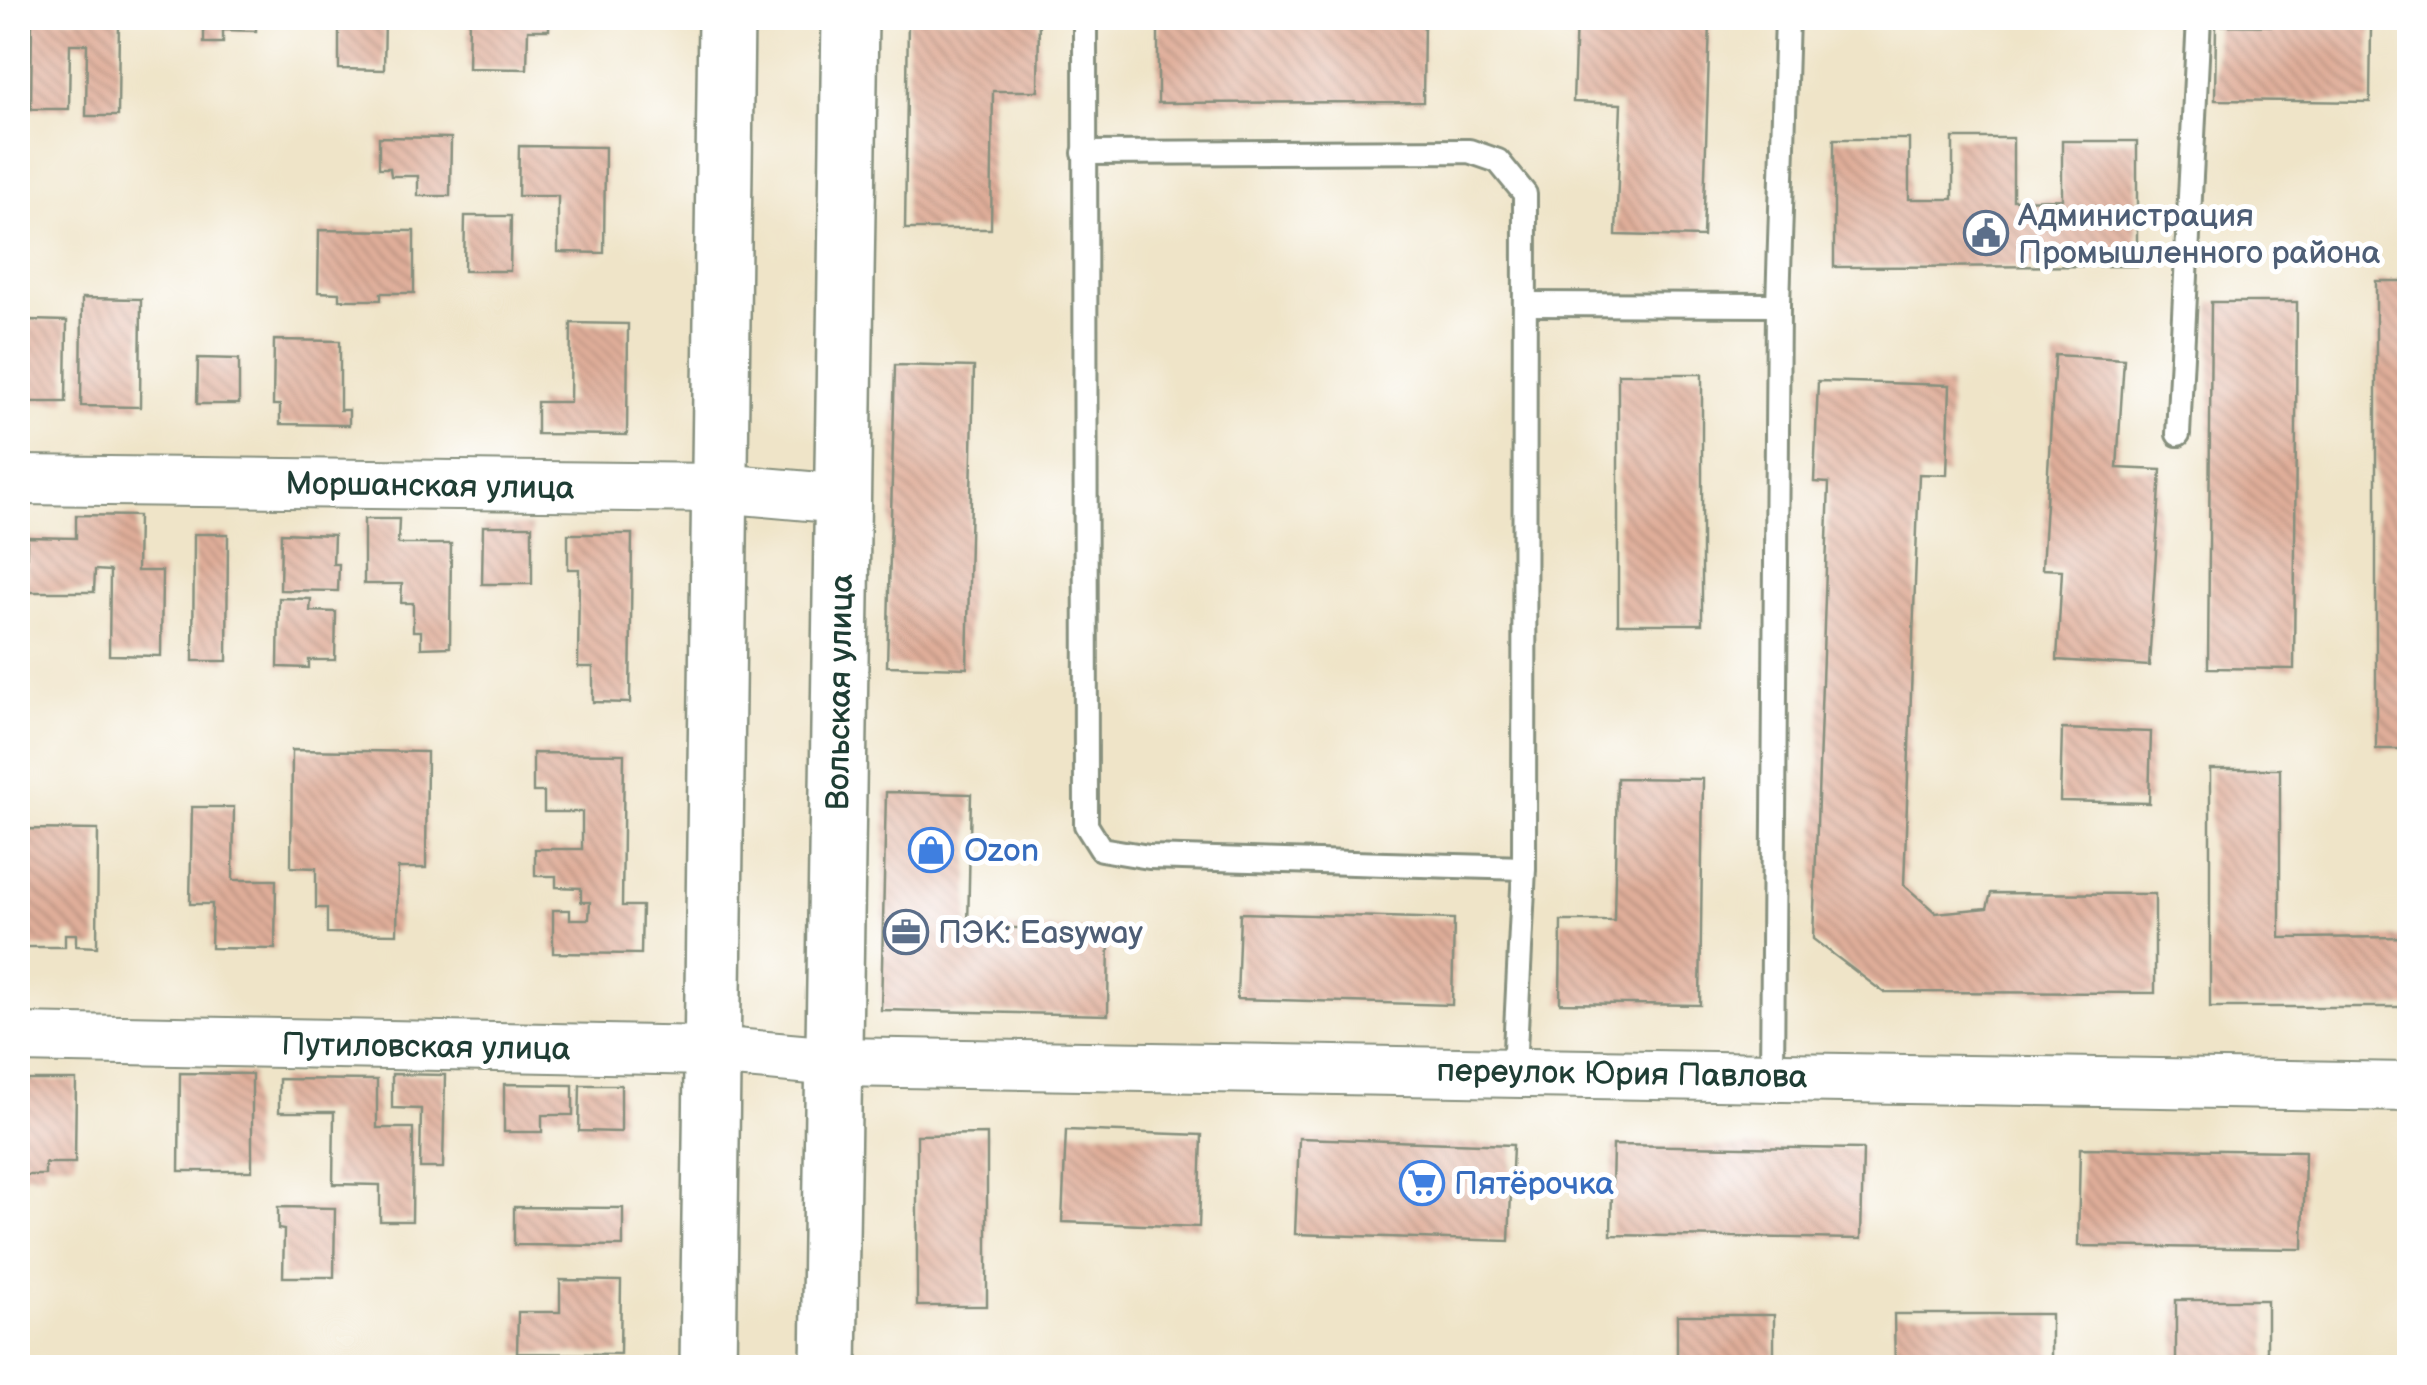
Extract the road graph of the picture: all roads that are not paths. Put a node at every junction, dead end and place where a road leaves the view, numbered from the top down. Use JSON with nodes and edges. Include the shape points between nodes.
{"nodes":[{"id":1,"x":726,"y":18,"type":"edge"},
{"id":2,"x":850,"y":18,"type":"edge"},
{"id":3,"x":1085,"y":18,"type":"edge"},
{"id":4,"x":1787,"y":18,"type":"edge"},
{"id":5,"x":2199,"y":18,"type":"edge"},
{"id":6,"x":1084,"y":153,"type":"junction"},
{"id":7,"x":1525,"y":304,"type":"junction"},
{"id":8,"x":1778,"y":305,"type":"junction"},
{"id":9,"x":2178,"y":434,"type":"dead end"},
{"id":10,"x":18,"y":480,"type":"edge"},
{"id":11,"x":720,"y":488,"type":"junction"},
{"id":12,"x":842,"y":499,"type":"junction"},
{"id":13,"x":1524,"y":868,"type":"junction"},
{"id":14,"x":18,"y":1038,"type":"edge"},
{"id":15,"x":712,"y":1051,"type":"junction"},
{"id":16,"x":834,"y":1062,"type":"junction"},
{"id":17,"x":1514,"y":1070,"type":"junction"},
{"id":18,"x":1772,"y":1076,"type":"junction"},
{"id":19,"x":2410,"y":1088,"type":"edge"},
{"id":20,"x":708,"y":1368,"type":"edge"},
{"id":21,"x":829,"y":1368,"type":"edge"}],
"edges":[{"from":1,"to":11,"type":"main road"},
{"from":2,"to":12,"type":"main road","name":"Вольская улица"},
{"from":3,"to":6,"type":"lane"},
{"from":4,"to":8,"type":"lane"},
{"from":5,"to":9,"type":"lane"},
{"from":6,"to":7,"type":"lane","via":[[1469,151],[1498,161],[1525,194]]},
{"from":6,"to":13,"type":"lane","via":[[1086,825],[1101,849],[1148,857]]},
{"from":7,"to":8,"type":"lane"},
{"from":7,"to":13,"type":"lane"},
{"from":8,"to":18,"type":"lane"},
{"from":10,"to":11,"type":"street","name":"Моршанская улица"},
{"from":11,"to":12,"type":"street","name":"Моршанская улица"},
{"from":11,"to":15,"type":"main road"},
{"from":12,"to":16,"type":"main road","name":"Вольская улица"},
{"from":13,"to":17,"type":"lane"},
{"from":14,"to":15,"type":"street","name":"Путиловская улица"},
{"from":15,"to":16,"type":"street","name":"Путиловская улица"},
{"from":15,"to":20,"type":"main road"},
{"from":16,"to":17,"type":"street","name":"переулок Юрия Павлова"},
{"from":16,"to":21,"type":"main road","name":"Вольская улица"},
{"from":17,"to":18,"type":"street","name":"переулок Юрия Павлова"},
{"from":18,"to":19,"type":"street","name":"переулок Юрия Павлова"}]}
